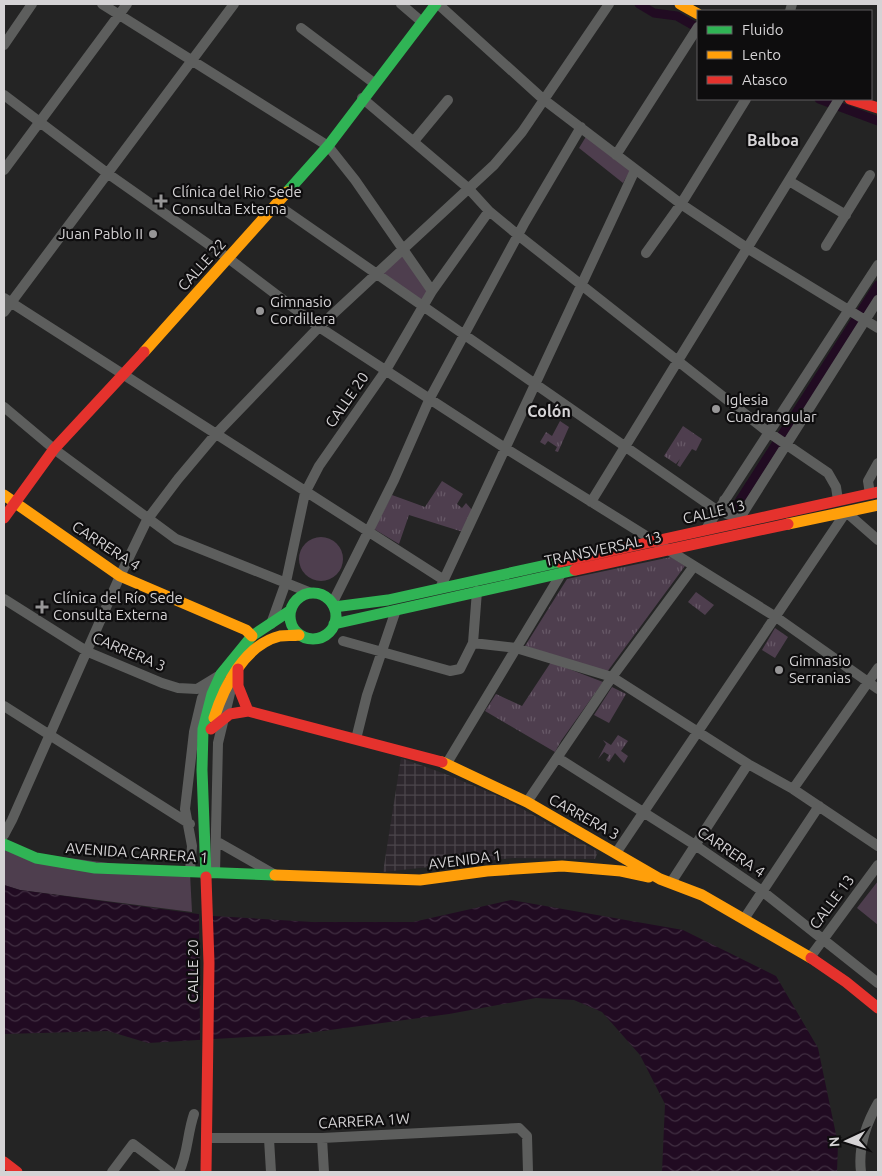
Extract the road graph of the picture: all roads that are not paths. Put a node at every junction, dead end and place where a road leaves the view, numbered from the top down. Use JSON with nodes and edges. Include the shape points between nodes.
{"nodes":[{"id":1,"x":32,"y":4,"type":"edge"},
{"id":2,"x":102,"y":4,"type":"edge"},
{"id":3,"x":127,"y":4,"type":"edge"},
{"id":4,"x":234,"y":4,"type":"edge"},
{"id":5,"x":402,"y":4,"type":"edge"},
{"id":6,"x":437,"y":4,"type":"edge"},
{"id":7,"x":609,"y":4,"type":"edge"},
{"id":8,"x":680,"y":4,"type":"edge"},
{"id":9,"x":697,"y":13,"type":"edge"},
{"id":10,"x":119,"y":15,"type":"junction"},
{"id":11,"x":422,"y":22,"type":"junction"},
{"id":12,"x":302,"y":28,"type":"dead end"},
{"id":13,"x":697,"y":30,"type":"edge"},
{"id":14,"x":4,"y":45,"type":"edge"},
{"id":15,"x":191,"y":60,"type":"junction"},
{"id":16,"x":374,"y":83,"type":"junction"},
{"id":17,"x":4,"y":95,"type":"edge"},
{"id":18,"x":362,"y":98,"type":"junction"},
{"id":19,"x":543,"y":99,"type":"junction"},
{"id":20,"x":448,"y":100,"type":"dead end"},
{"id":21,"x":745,"y":100,"type":"edge"},
{"id":22,"x":853,"y":100,"type":"edge"},
{"id":23,"x":838,"y":101,"type":"edge"},
{"id":24,"x":878,"y":108,"type":"edge"},
{"id":25,"x":40,"y":121,"type":"junction"},
{"id":26,"x":581,"y":127,"type":"junction"},
{"id":27,"x":414,"y":141,"type":"junction"},
{"id":28,"x":328,"y":146,"type":"junction"},
{"id":29,"x":616,"y":155,"type":"junction"},
{"id":30,"x":4,"y":170,"type":"edge"},
{"id":31,"x":635,"y":170,"type":"junction"},
{"id":32,"x":107,"y":173,"type":"junction"},
{"id":33,"x":870,"y":175,"type":"dead end"},
{"id":34,"x":789,"y":181,"type":"junction"},
{"id":35,"x":468,"y":188,"type":"junction"},
{"id":36,"x":276,"y":204,"type":"junction"},
{"id":37,"x":681,"y":204,"type":"junction"},
{"id":38,"x":489,"y":211,"type":"junction"},
{"id":39,"x":846,"y":215,"type":"junction"},
{"id":40,"x":518,"y":235,"type":"junction"},
{"id":41,"x":826,"y":246,"type":"dead end"},
{"id":42,"x":747,"y":248,"type":"junction"},
{"id":43,"x":402,"y":251,"type":"junction"},
{"id":44,"x":646,"y":254,"type":"dead end"},
{"id":45,"x":228,"y":258,"type":"junction"},
{"id":46,"x":878,"y":265,"type":"edge"},
{"id":47,"x":376,"y":274,"type":"junction"},
{"id":48,"x":582,"y":283,"type":"junction"},
{"id":49,"x":432,"y":291,"type":"junction"},
{"id":50,"x":7,"y":300,"type":"edge"},
{"id":51,"x":878,"y":300,"type":"edge"},
{"id":52,"x":423,"y":306,"type":"junction"},
{"id":53,"x":4,"y":312,"type":"edge"},
{"id":54,"x":857,"y":315,"type":"junction"},
{"id":55,"x":320,"y":327,"type":"junction"},
{"id":56,"x":878,"y":328,"type":"edge"},
{"id":57,"x":465,"y":336,"type":"junction"},
{"id":58,"x":678,"y":362,"type":"junction"},
{"id":59,"x":386,"y":370,"type":"junction"},
{"id":60,"x":124,"y":375,"type":"junction"},
{"id":61,"x":535,"y":384,"type":"junction"},
{"id":62,"x":430,"y":398,"type":"junction"},
{"id":63,"x":4,"y":407,"type":"edge"},
{"id":64,"x":215,"y":436,"type":"junction"},
{"id":65,"x":778,"y":439,"type":"junction"},
{"id":66,"x":625,"y":447,"type":"junction"},
{"id":67,"x":506,"y":448,"type":"junction"},
{"id":68,"x":54,"y":449,"type":"junction"},
{"id":69,"x":878,"y":463,"type":"edge"},
{"id":70,"x":305,"y":493,"type":"junction"},
{"id":71,"x":874,"y":493,"type":"edge"},
{"id":72,"x":4,"y":495,"type":"edge"},
{"id":73,"x":838,"y":500,"type":"junction"},
{"id":74,"x":592,"y":502,"type":"junction"},
{"id":75,"x":14,"y":503,"type":"junction"},
{"id":76,"x":878,"y":505,"type":"edge"},
{"id":77,"x":745,"y":508,"type":"junction"},
{"id":78,"x":846,"y":512,"type":"junction"},
{"id":79,"x":726,"y":514,"type":"junction"},
{"id":80,"x":761,"y":516,"type":"junction"},
{"id":81,"x":4,"y":518,"type":"edge"},
{"id":82,"x":148,"y":520,"type":"junction"},
{"id":83,"x":706,"y":529,"type":"junction"},
{"id":84,"x":369,"y":532,"type":"junction"},
{"id":85,"x":878,"y":540,"type":"edge"},
{"id":86,"x":654,"y":541,"type":"junction"},
{"id":87,"x":669,"y":550,"type":"junction"},
{"id":88,"x":694,"y":566,"type":"junction"},
{"id":89,"x":561,"y":574,"type":"junction"},
{"id":90,"x":120,"y":576,"type":"junction"},
{"id":91,"x":286,"y":582,"type":"junction"},
{"id":92,"x":442,"y":584,"type":"junction"},
{"id":93,"x":477,"y":591,"type":"junction"},
{"id":94,"x":311,"y":594,"type":"junction"},
{"id":95,"x":4,"y":599,"type":"edge"},
{"id":96,"x":332,"y":605,"type":"junction"},
{"id":97,"x":291,"y":610,"type":"junction"},
{"id":98,"x":396,"y":610,"type":"junction"},
{"id":99,"x":776,"y":617,"type":"junction"},
{"id":100,"x":271,"y":624,"type":"junction"},
{"id":101,"x":334,"y":624,"type":"junction"},
{"id":102,"x":299,"y":635,"type":"junction"},
{"id":103,"x":252,"y":636,"type":"junction"},
{"id":104,"x":343,"y":642,"type":"dead end"},
{"id":105,"x":473,"y":643,"type":"junction"},
{"id":106,"x":516,"y":648,"type":"junction"},
{"id":107,"x":381,"y":651,"type":"junction"},
{"id":108,"x":88,"y":652,"type":"junction"},
{"id":109,"x":878,"y":668,"type":"edge"},
{"id":110,"x":238,"y":669,"type":"junction"},
{"id":111,"x":221,"y":674,"type":"junction"},
{"id":112,"x":612,"y":677,"type":"junction"},
{"id":113,"x":867,"y":682,"type":"junction"},
{"id":114,"x":878,"y":689,"type":"edge"},
{"id":115,"x":4,"y":706,"type":"edge"},
{"id":116,"x":248,"y":711,"type":"junction"},
{"id":117,"x":222,"y":719,"type":"junction"},
{"id":118,"x":211,"y":729,"type":"junction"},
{"id":119,"x":698,"y":732,"type":"junction"},
{"id":120,"x":50,"y":734,"type":"junction"},
{"id":121,"x":356,"y":739,"type":"junction"},
{"id":122,"x":558,"y":758,"type":"junction"},
{"id":123,"x":447,"y":764,"type":"junction"},
{"id":124,"x":748,"y":764,"type":"junction"},
{"id":125,"x":202,"y":770,"type":"junction"},
{"id":126,"x":793,"y":789,"type":"junction"},
{"id":127,"x":526,"y":802,"type":"junction"},
{"id":128,"x":819,"y":806,"type":"junction"},
{"id":129,"x":644,"y":812,"type":"junction"},
{"id":130,"x":190,"y":824,"type":"junction"},
{"id":131,"x":4,"y":834,"type":"edge"},
{"id":132,"x":4,"y":844,"type":"edge"},
{"id":133,"x":602,"y":845,"type":"junction"},
{"id":134,"x":695,"y":845,"type":"junction"},
{"id":135,"x":192,"y":846,"type":"junction"},
{"id":136,"x":878,"y":846,"type":"edge"},
{"id":137,"x":216,"y":847,"type":"junction"},
{"id":138,"x":616,"y":853,"type":"junction"},
{"id":139,"x":878,"y":866,"type":"edge"},
{"id":140,"x":596,"y":869,"type":"junction"},
{"id":141,"x":190,"y":871,"type":"junction"},
{"id":142,"x":216,"y":873,"type":"junction"},
{"id":143,"x":273,"y":873,"type":"junction"},
{"id":144,"x":660,"y":879,"type":"junction"},
{"id":145,"x":672,"y":881,"type":"junction"},
{"id":146,"x":762,"y":891,"type":"junction"},
{"id":147,"x":744,"y":919,"type":"junction"},
{"id":148,"x":823,"y":939,"type":"junction"},
{"id":149,"x":810,"y":956,"type":"junction"},
{"id":150,"x":878,"y":983,"type":"edge"},
{"id":151,"x":877,"y":1004,"type":"edge"},
{"id":152,"x":878,"y":1103,"type":"edge"},
{"id":153,"x":194,"y":1114,"type":"dead end"},
{"id":154,"x":206,"y":1138,"type":"junction"},
{"id":155,"x":322,"y":1138,"type":"junction"},
{"id":156,"x":269,"y":1139,"type":"junction"},
{"id":157,"x":4,"y":1162,"type":"edge"},
{"id":158,"x":17,"y":1172,"type":"edge"},
{"id":159,"x":112,"y":1172,"type":"edge"},
{"id":160,"x":170,"y":1172,"type":"edge"},
{"id":161,"x":179,"y":1172,"type":"edge"},
{"id":162,"x":206,"y":1172,"type":"edge"},
{"id":163,"x":271,"y":1172,"type":"edge"},
{"id":164,"x":324,"y":1172,"type":"edge"},
{"id":165,"x":528,"y":1172,"type":"edge"},
{"id":166,"x":861,"y":1172,"type":"edge"}],
"edges":[{"from":1,"to":14,"type":"street"},
{"from":2,"to":10,"type":"street"},
{"from":3,"to":10,"type":"street"},
{"from":4,"to":15,"type":"street"},
{"from":5,"to":11,"type":"street"},
{"from":6,"to":11,"type":"street","name":"CALLE 22"},
{"from":6,"to":19,"type":"street"},
{"from":7,"to":19,"type":"street"},
{"from":8,"to":9,"type":"street"},
{"from":10,"to":15,"type":"street"},
{"from":10,"to":25,"type":"street"},
{"from":11,"to":16,"type":"street","name":"CALLE 22"},
{"from":12,"to":16,"type":"street"},
{"from":13,"to":29,"type":"street"},
{"from":15,"to":28,"type":"street"},
{"from":15,"to":32,"type":"street"},
{"from":16,"to":18,"type":"street","name":"CALLE 22"},
{"from":17,"to":25,"type":"street"},
{"from":18,"to":27,"type":"street"},
{"from":18,"to":28,"type":"street","name":"CALLE 22"},
{"from":19,"to":26,"type":"street"},
{"from":19,"to":35,"type":"street","via":[[522,132],[494,165]]},
{"from":20,"to":27,"type":"street"},
{"from":21,"to":37,"type":"street"},
{"from":22,"to":24,"type":"street"},
{"from":23,"to":34,"type":"street"},
{"from":25,"to":30,"type":"street"},
{"from":25,"to":32,"type":"street"},
{"from":26,"to":29,"type":"street"},
{"from":26,"to":40,"type":"street"},
{"from":27,"to":35,"type":"street"},
{"from":28,"to":36,"type":"street","name":"CALLE 22"},
{"from":28,"to":43,"type":"street"},
{"from":29,"to":31,"type":"street"},
{"from":31,"to":37,"type":"street"},
{"from":31,"to":48,"type":"street"},
{"from":32,"to":45,"type":"street"},
{"from":32,"to":50,"type":"street"},
{"from":33,"to":39,"type":"street"},
{"from":34,"to":39,"type":"street"},
{"from":34,"to":42,"type":"street"},
{"from":35,"to":38,"type":"street"},
{"from":35,"to":43,"type":"street"},
{"from":36,"to":45,"type":"street","name":"CALLE 22"},
{"from":36,"to":47,"type":"street"},
{"from":37,"to":42,"type":"street"},
{"from":37,"to":44,"type":"street"},
{"from":38,"to":40,"type":"street"},
{"from":38,"to":49,"type":"street","name":"CALLE 20"},
{"from":39,"to":41,"type":"street"},
{"from":40,"to":48,"type":"street"},
{"from":40,"to":57,"type":"street"},
{"from":42,"to":54,"type":"street"},
{"from":42,"to":58,"type":"street"},
{"from":43,"to":47,"type":"street"},
{"from":43,"to":49,"type":"street"},
{"from":45,"to":55,"type":"street"},
{"from":45,"to":60,"type":"street","name":"CALLE 22"},
{"from":46,"to":54,"type":"street"},
{"from":47,"to":52,"type":"street"},
{"from":47,"to":55,"type":"street"},
{"from":48,"to":58,"type":"street"},
{"from":48,"to":61,"type":"street"},
{"from":49,"to":52,"type":"street","name":"CALLE 20"},
{"from":50,"to":53,"type":"street"},
{"from":50,"to":60,"type":"street"},
{"from":51,"to":54,"type":"street"},
{"from":52,"to":57,"type":"street"},
{"from":52,"to":59,"type":"street","name":"CALLE 20"},
{"from":54,"to":56,"type":"street"},
{"from":54,"to":65,"type":"street"},
{"from":54,"to":65,"type":"street"},
{"from":55,"to":59,"type":"street"},
{"from":55,"to":64,"type":"street"},
{"from":57,"to":61,"type":"street"},
{"from":57,"to":62,"type":"street"},
{"from":58,"to":65,"type":"street"},
{"from":58,"to":66,"type":"street"},
{"from":59,"to":62,"type":"street"},
{"from":59,"to":70,"type":"street","name":"CALLE 20","via":[[319,466]]},
{"from":60,"to":64,"type":"street"},
{"from":60,"to":68,"type":"street","name":"CALLE 22"},
{"from":61,"to":66,"type":"street"},
{"from":61,"to":67,"type":"street"},
{"from":62,"to":67,"type":"street"},
{"from":62,"to":84,"type":"street"},
{"from":63,"to":68,"type":"street"},
{"from":64,"to":70,"type":"street"},
{"from":64,"to":82,"type":"street"},
{"from":65,"to":73,"type":"street","via":[[828,473],[836,487]]},
{"from":65,"to":77,"type":"street"},
{"from":65,"to":79,"type":"street","via":[[725,498]]},
{"from":66,"to":74,"type":"street"},
{"from":66,"to":79,"type":"street"},
{"from":67,"to":74,"type":"street"},
{"from":67,"to":92,"type":"street"},
{"from":68,"to":75,"type":"street","name":"CALLE 22"},
{"from":68,"to":82,"type":"street"},
{"from":69,"to":71,"type":"street","via":[[868,480]]},
{"from":70,"to":84,"type":"street"},
{"from":70,"to":91,"type":"street","name":"CALLE 20"},
{"from":71,"to":73,"type":"street","name":"CALLE 13"},
{"from":72,"to":75,"type":"street","name":"CARRERA 4"},
{"from":73,"to":80,"type":"street","name":"CALLE 13"},
{"from":74,"to":86,"type":"street"},
{"from":75,"to":81,"type":"street","name":"CALLE 22"},
{"from":75,"to":90,"type":"street","name":"CARRERA 4"},
{"from":76,"to":78,"type":"street","name":"TRANSVERSAL 13"},
{"from":77,"to":79,"type":"street","via":[[738,516]]},
{"from":77,"to":80,"type":"street"},
{"from":78,"to":85,"type":"street"},
{"from":78,"to":87,"type":"street","name":"TRANSVERSAL 13"},
{"from":78,"to":99,"type":"street"},
{"from":79,"to":83,"type":"street"},
{"from":80,"to":83,"type":"street","name":"CALLE 13"},
{"from":82,"to":90,"type":"street"},
{"from":82,"to":91,"type":"street","via":[[176,540]]},
{"from":83,"to":86,"type":"street","name":"CALLE 13"},
{"from":84,"to":92,"type":"street"},
{"from":84,"to":96,"type":"street"},
{"from":86,"to":87,"type":"street"},
{"from":86,"to":92,"type":"street","name":"CALLE 13"},
{"from":87,"to":88,"type":"street"},
{"from":87,"to":89,"type":"street","name":"TRANSVERSAL 13"},
{"from":88,"to":99,"type":"street"},
{"from":88,"to":112,"type":"street"},
{"from":89,"to":93,"type":"street","name":"TRANSVERSAL 13"},
{"from":89,"to":106,"type":"street"},
{"from":90,"to":103,"type":"street","name":"CARRERA 4","via":[[246,630]]},
{"from":90,"to":108,"type":"street"},
{"from":91,"to":94,"type":"street"},
{"from":91,"to":100,"type":"street","name":"CALLE 20"},
{"from":92,"to":96,"type":"street","via":[[388,600]]},
{"from":93,"to":98,"type":"street","name":"TRANSVERSAL 13"},
{"from":93,"to":105,"type":"street"},
{"from":94,"to":96,"type":"street","via":[[323,596]]},
{"from":94,"to":97,"type":"street","via":[[298,599]]},
{"from":95,"to":108,"type":"street","name":"CARRERA 3"},
{"from":96,"to":101,"type":"street"},
{"from":97,"to":100,"type":"street"},
{"from":97,"to":102,"type":"street","via":[[291,624]]},
{"from":98,"to":101,"type":"street","name":"TRANSVERSAL 13"},
{"from":98,"to":107,"type":"street"},
{"from":99,"to":113,"type":"street"},
{"from":99,"to":119,"type":"street"},
{"from":100,"to":103,"type":"street"},
{"from":101,"to":102,"type":"street","via":[[320,638]]},
{"from":102,"to":110,"type":"street","via":[[269,640]]},
{"from":103,"to":111,"type":"street"},
{"from":104,"to":107,"type":"street"},
{"from":105,"to":106,"type":"street"},
{"from":105,"to":107,"type":"street","via":[[463,666],[455,671]]},
{"from":106,"to":112,"type":"street"},
{"from":106,"to":123,"type":"street"},
{"from":107,"to":121,"type":"street"},
{"from":108,"to":111,"type":"street","name":"CARRERA 3","via":[[178,688],[197,689]]},
{"from":108,"to":120,"type":"street"},
{"from":109,"to":113,"type":"street"},
{"from":110,"to":116,"type":"street","via":[[238,686]]},
{"from":110,"to":117,"type":"street"},
{"from":110,"to":118,"type":"street","via":[[224,690]]},
{"from":111,"to":125,"type":"street","via":[[203,729]]},
{"from":111,"to":130,"type":"street","via":[[209,684],[202,698],[194,732],[185,809]]},
{"from":112,"to":119,"type":"street"},
{"from":112,"to":122,"type":"street"},
{"from":113,"to":114,"type":"street"},
{"from":113,"to":126,"type":"street"},
{"from":115,"to":120,"type":"street"},
{"from":116,"to":117,"type":"street"},
{"from":116,"to":121,"type":"street","name":"CARRERA 3"},
{"from":117,"to":118,"type":"street"},
{"from":117,"to":137,"type":"street","via":[[217,758]]},
{"from":118,"to":125,"type":"street"},
{"from":119,"to":124,"type":"street"},
{"from":119,"to":129,"type":"street"},
{"from":120,"to":130,"type":"street"},
{"from":120,"to":131,"type":"street"},
{"from":121,"to":123,"type":"street","name":"CARRERA 3"},
{"from":122,"to":127,"type":"street"},
{"from":122,"to":129,"type":"street","name":"CARRERA 4"},
{"from":123,"to":127,"type":"street","name":"CARRERA 3"},
{"from":124,"to":126,"type":"street"},
{"from":124,"to":134,"type":"street"},
{"from":125,"to":154,"type":"street","name":"CALLE 20","via":[[209,963]]},
{"from":126,"to":128,"type":"street"},
{"from":127,"to":133,"type":"street","name":"CARRERA 3"},
{"from":128,"to":136,"type":"street"},
{"from":128,"to":146,"type":"street"},
{"from":129,"to":134,"type":"street","name":"CARRERA 4"},
{"from":129,"to":138,"type":"street"},
{"from":130,"to":135,"type":"street"},
{"from":132,"to":141,"type":"street","name":"AVENIDA CARRERA 1","via":[[57,863],[95,868]]},
{"from":133,"to":138,"type":"street","name":"CARRERA 3"},
{"from":133,"to":140,"type":"street","via":[[606,859],[603,866]]},
{"from":134,"to":145,"type":"street"},
{"from":134,"to":146,"type":"street","name":"CARRERA 4"},
{"from":135,"to":137,"type":"street","via":[[193,851],[202,857],[212,856]]},
{"from":135,"to":141,"type":"street"},
{"from":137,"to":142,"type":"street"},
{"from":137,"to":143,"type":"street"},
{"from":138,"to":144,"type":"street","name":"CARRERA 3"},
{"from":139,"to":148,"type":"street","name":"CALLE 13"},
{"from":140,"to":143,"type":"street","name":"AVENIDA 1","via":[[562,866],[420,880]]},
{"from":140,"to":144,"type":"street","name":"AVENIDA 1"},
{"from":141,"to":142,"type":"street","name":"AVENIDA CARRERA 1"},
{"from":142,"to":143,"type":"street","name":"AVENIDA CARRERA 1"},
{"from":144,"to":145,"type":"street","name":"CARRERA 3"},
{"from":145,"to":147,"type":"street","name":"CARRERA 3"},
{"from":146,"to":147,"type":"street"},
{"from":146,"to":148,"type":"street","name":"CARRERA 4"},
{"from":147,"to":149,"type":"street","name":"CARRERA 3"},
{"from":148,"to":149,"type":"street","name":"CALLE 13"},
{"from":148,"to":150,"type":"street","name":"CARRERA 4"},
{"from":149,"to":151,"type":"street","name":"CARRERA 3"},
{"from":152,"to":166,"type":"street","via":[[870,1116],[862,1145]]},
{"from":153,"to":161,"type":"street"},
{"from":154,"to":156,"type":"street","name":"CARRERA 1W"},
{"from":154,"to":162,"type":"street","name":"CALLE 20"},
{"from":155,"to":156,"type":"street","name":"CARRERA 1W"},
{"from":155,"to":164,"type":"street"},
{"from":155,"to":165,"type":"street","name":"CARRERA 1W","via":[[514,1128],[523,1130],[527,1136]]},
{"from":156,"to":163,"type":"street"},
{"from":157,"to":158,"type":"street"},
{"from":159,"to":160,"type":"street","via":[[133,1144]]}]}
